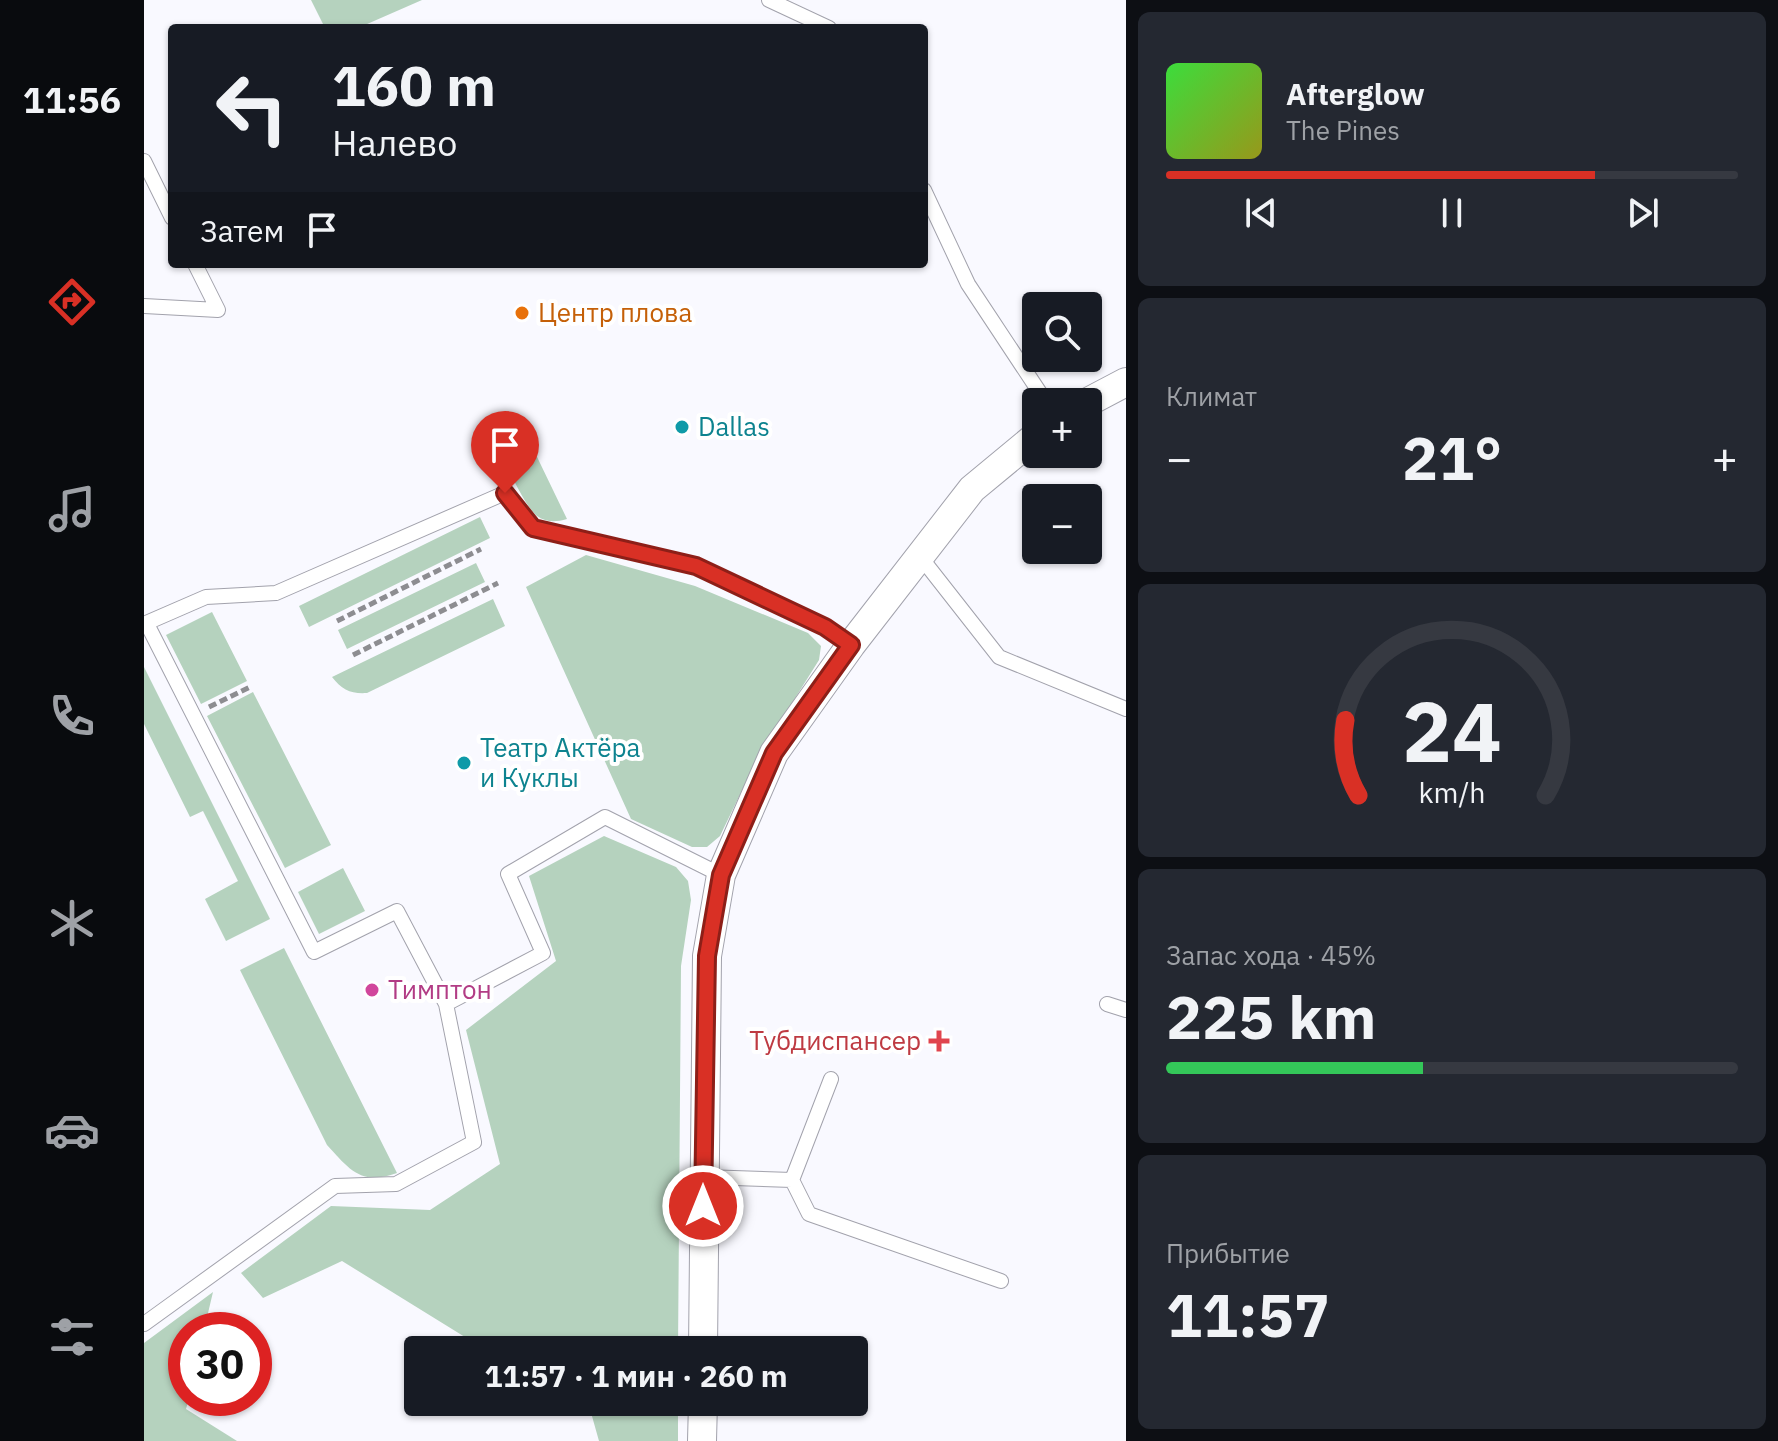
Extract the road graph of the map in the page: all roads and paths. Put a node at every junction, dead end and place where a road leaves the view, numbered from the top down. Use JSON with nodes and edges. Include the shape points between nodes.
{"nodes":[{"id":1,"x":769,"y":0,"type":"edge"},
{"id":2,"x":820,"y":24,"type":"edge"},
{"id":3,"x":144,"y":161,"type":"edge"},
{"id":4,"x":928,"y":199,"type":"edge"},
{"id":5,"x":168,"y":210,"type":"edge"},
{"id":6,"x":197,"y":268,"type":"edge"},
{"id":7,"x":144,"y":306,"type":"edge"},
{"id":8,"x":1126,"y":382,"type":"edge"},
{"id":9,"x":1037,"y":388,"type":"edge"},
{"id":10,"x":1102,"y":395,"type":"edge"},
{"id":11,"x":1022,"y":448,"type":"edge"},
{"id":12,"x":481,"y":549,"type":"dead end"},
{"id":13,"x":919,"y":555,"type":"junction"},
{"id":14,"x":498,"y":583,"type":"dead end"},
{"id":15,"x":337,"y":621,"type":"dead end"},
{"id":16,"x":146,"y":624,"type":"edge"},
{"id":17,"x":851,"y":645,"type":"junction"},
{"id":18,"x":353,"y":655,"type":"dead end"},
{"id":19,"x":250,"y":687,"type":"dead end"},
{"id":20,"x":1126,"y":709,"type":"edge"},
{"id":21,"x":204,"y":710,"type":"dead end"},
{"id":22,"x":721,"y":875,"type":"junction"},
{"id":23,"x":446,"y":1004,"type":"junction"},
{"id":24,"x":1107,"y":1004,"type":"dead end"},
{"id":25,"x":1126,"y":1010,"type":"edge"},
{"id":26,"x":831,"y":1079,"type":"dead end"},
{"id":27,"x":703,"y":1177,"type":"junction"},
{"id":28,"x":792,"y":1180,"type":"junction"},
{"id":29,"x":1001,"y":1281,"type":"dead end"},
{"id":30,"x":144,"y":1324,"type":"edge"},
{"id":31,"x":703,"y":1336,"type":"edge"},
{"id":32,"x":703,"y":1416,"type":"edge"},
{"id":33,"x":702,"y":1441,"type":"edge"}],
"edges":[{"from":1,"to":2,"type":"lane"},
{"from":3,"to":5,"type":"lane"},
{"from":4,"to":9,"type":"lane","via":[[968,284]]},
{"from":6,"to":7,"type":"lane","via":[[218,310]]},
{"from":8,"to":10,"type":"street"},
{"from":11,"to":13,"type":"street","via":[[972,489]]},
{"from":12,"to":15,"type":"path"},
{"from":13,"to":17,"type":"street"},
{"from":13,"to":20,"type":"lane","via":[[999,657]]},
{"from":14,"to":18,"type":"path"},
{"from":16,"to":17,"type":"lane","via":[[206,597],[276,593],[505,493],[533,528],[696,566],[825,627]]},
{"from":16,"to":23,"type":"lane","via":[[314,952],[397,911]]},
{"from":17,"to":22,"type":"street","via":[[774,753]]},
{"from":19,"to":21,"type":"path"},
{"from":22,"to":23,"type":"lane","via":[[605,817],[508,874],[543,953]]},
{"from":22,"to":27,"type":"street","via":[[707,956]]},
{"from":23,"to":30,"type":"lane","via":[[474,1142],[396,1184],[335,1186]]},
{"from":24,"to":25,"type":"lane"},
{"from":26,"to":28,"type":"lane"},
{"from":27,"to":28,"type":"lane"},
{"from":27,"to":31,"type":"street"},
{"from":28,"to":29,"type":"lane","via":[[809,1214]]},
{"from":32,"to":33,"type":"street"}]}
